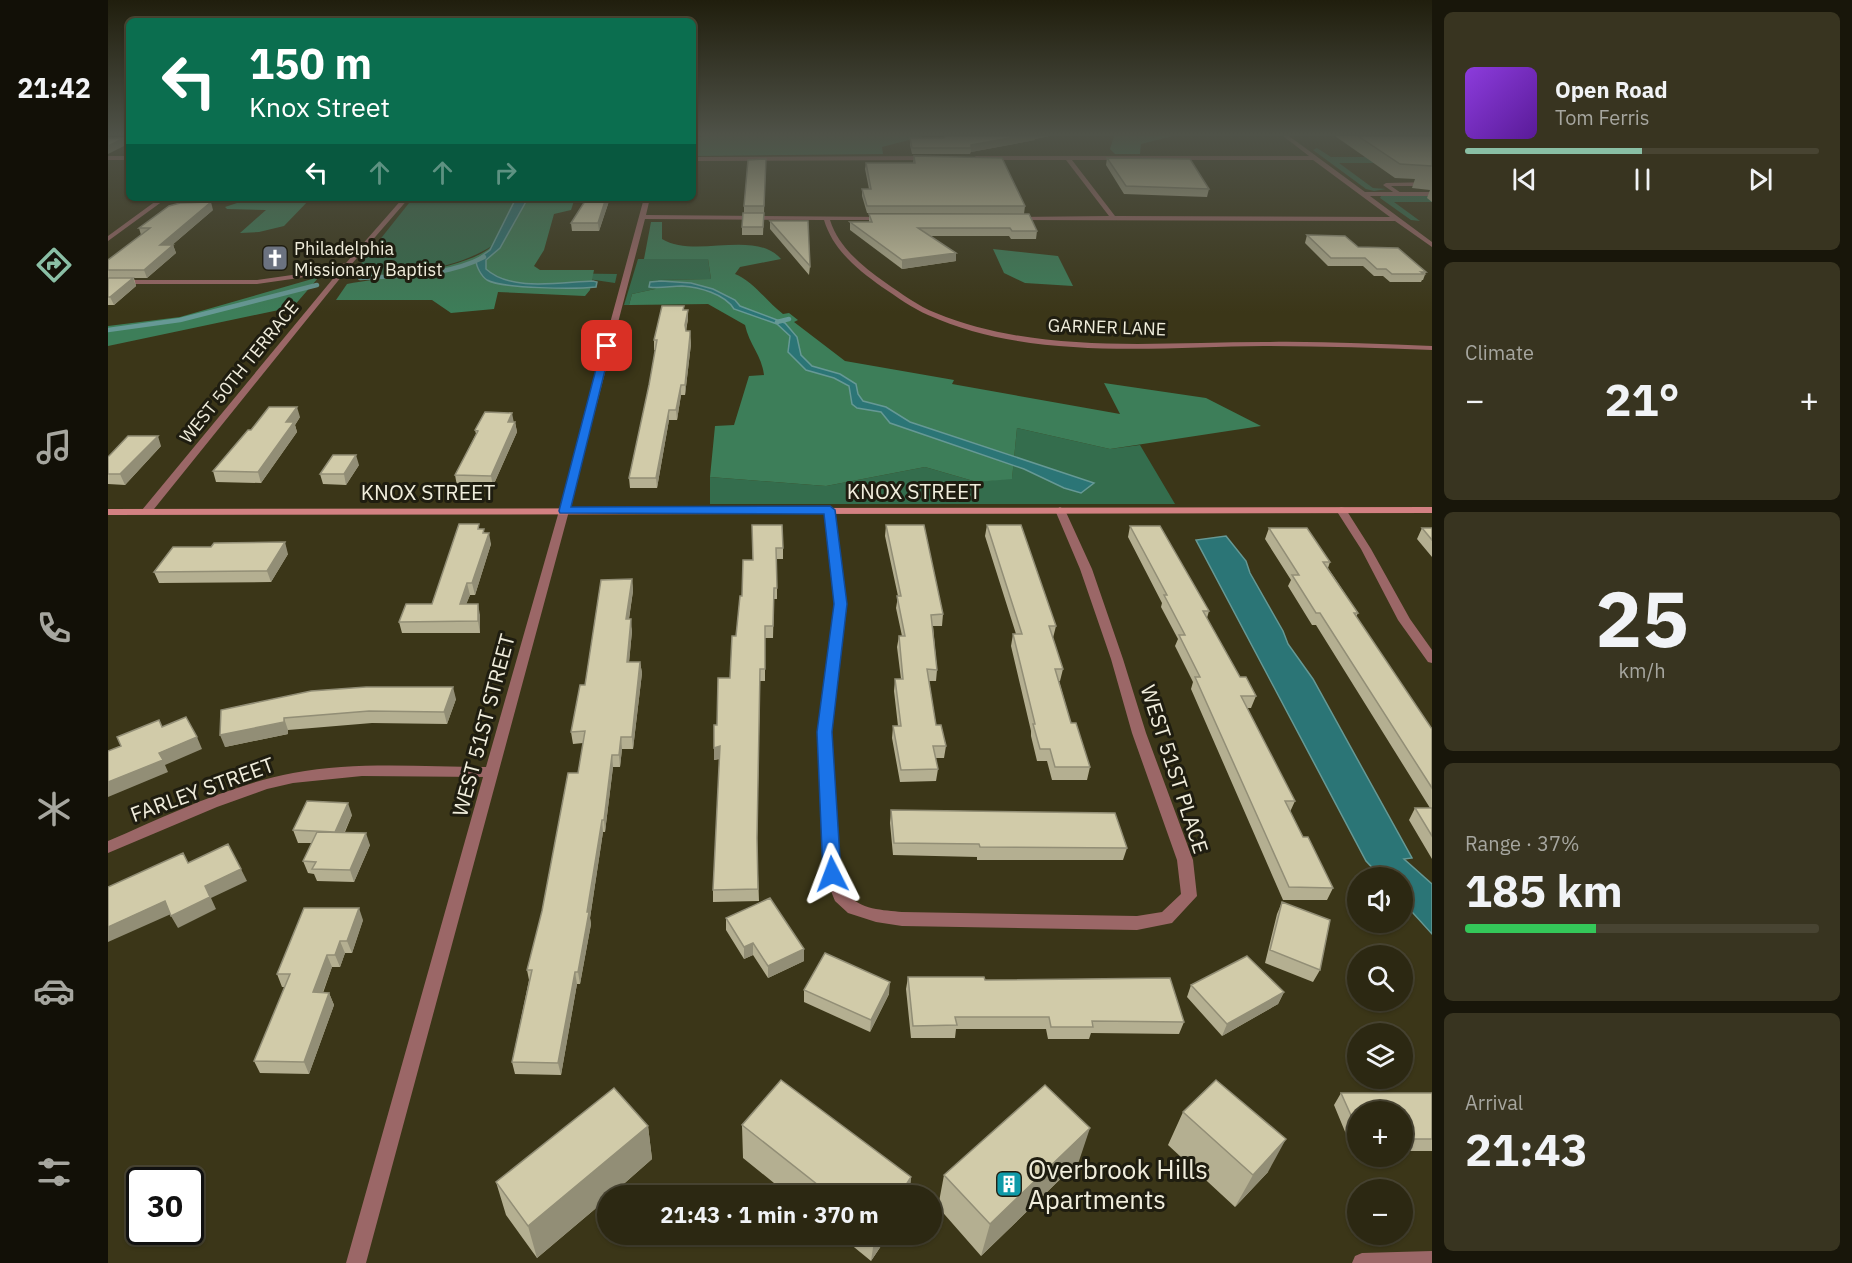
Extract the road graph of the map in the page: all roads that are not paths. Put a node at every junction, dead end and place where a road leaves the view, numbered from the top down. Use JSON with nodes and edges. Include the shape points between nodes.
{"nodes":[{"id":1,"x":1096,"y":195,"type":"edge"},
{"id":2,"x":1364,"y":195,"type":"edge"},
{"id":3,"x":160,"y":201,"type":"edge"},
{"id":4,"x":403,"y":201,"type":"edge"},
{"id":5,"x":646,"y":201,"type":"edge"},
{"id":6,"x":643,"y":217,"type":"junction"},
{"id":7,"x":826,"y":217,"type":"junction"},
{"id":8,"x":899,"y":218,"type":"edge"},
{"id":9,"x":1006,"y":218,"type":"edge"},
{"id":10,"x":1113,"y":218,"type":"junction"},
{"id":11,"x":1397,"y":219,"type":"junction"},
{"id":12,"x":108,"y":239,"type":"edge"},
{"id":13,"x":1432,"y":245,"type":"edge"},
{"id":14,"x":348,"y":265,"type":"junction"},
{"id":15,"x":108,"y":282,"type":"edge"},
{"id":16,"x":1432,"y":348,"type":"edge"},
{"id":17,"x":830,"y":510,"type":"junction"},
{"id":18,"x":1060,"y":510,"type":"junction"},
{"id":19,"x":1341,"y":510,"type":"junction"},
{"id":20,"x":1432,"y":510,"type":"edge"},
{"id":21,"x":564,"y":511,"type":"junction"},
{"id":22,"x":108,"y":512,"type":"edge"},
{"id":23,"x":146,"y":512,"type":"junction"},
{"id":24,"x":1432,"y":659,"type":"edge"},
{"id":25,"x":492,"y":772,"type":"junction"},
{"id":26,"x":108,"y":847,"type":"edge"},
{"id":27,"x":1432,"y":1261,"type":"edge"},
{"id":28,"x":356,"y":1263,"type":"edge"},
{"id":29,"x":1362,"y":1263,"type":"edge"}],
"edges":[{"from":1,"to":10,"type":"street"},
{"from":2,"to":11,"type":"street"},
{"from":3,"to":12,"type":"street"},
{"from":4,"to":14,"type":"street","name":"WEST 50TH TERRACE"},
{"from":5,"to":6,"type":"street","name":"WEST 51ST STREET"},
{"from":6,"to":7,"type":"street"},
{"from":6,"to":21,"type":"street","name":"WEST 51ST STREET"},
{"from":7,"to":8,"type":"street"},
{"from":7,"to":16,"type":"street","name":"GARNER LANE","via":[[841,250],[875,278],[935,316],[990,333],[1062,343]]},
{"from":9,"to":10,"type":"street"},
{"from":10,"to":11,"type":"street"},
{"from":11,"to":13,"type":"street"},
{"from":14,"to":15,"type":"street","via":[[257,282]]},
{"from":14,"to":23,"type":"street","name":"WEST 50TH TERRACE"},
{"from":17,"to":18,"type":"street","name":"KNOX STREET"},
{"from":17,"to":18,"type":"street","name":"WEST 51ST PLACE","via":[[841,604],[824,732],[832,874],[841,897],[854,908],[876,916],[902,919],[1137,923],[1166,918],[1189,896],[1185,860],[1086,568]]},
{"from":17,"to":21,"type":"street","name":"KNOX STREET"},
{"from":18,"to":19,"type":"street","name":"KNOX STREET"},
{"from":19,"to":20,"type":"street","name":"KNOX STREET"},
{"from":19,"to":24,"type":"street","via":[[1404,620]]},
{"from":21,"to":23,"type":"street","name":"KNOX STREET"},
{"from":21,"to":25,"type":"street","name":"WEST 51ST STREET"},
{"from":22,"to":23,"type":"street","name":"KNOX STREET"},
{"from":25,"to":26,"type":"street","name":"FARLEY STREET","via":[[364,772],[287,780],[267,784]]},
{"from":25,"to":28,"type":"street","name":"WEST 51ST STREET"},
{"from":27,"to":29,"type":"street"}]}
